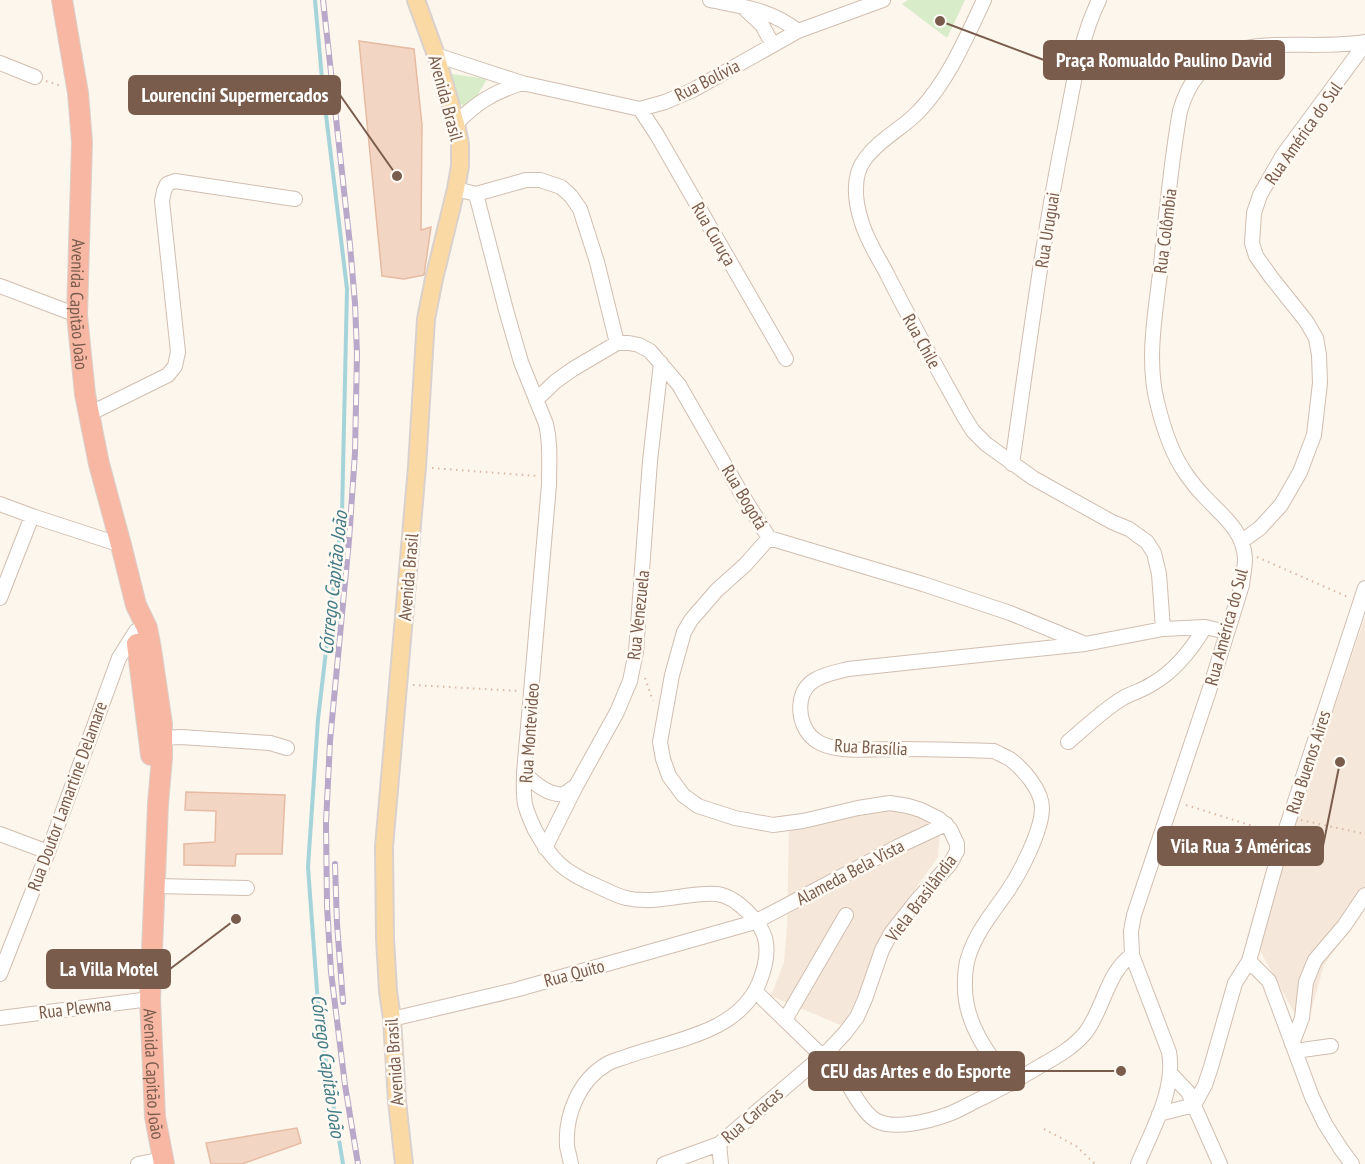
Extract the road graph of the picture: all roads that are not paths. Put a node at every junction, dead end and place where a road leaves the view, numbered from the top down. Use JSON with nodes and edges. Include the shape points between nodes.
{"nodes":[{"id":1,"x":62,"y":0,"type":"edge"},
{"id":2,"x":416,"y":0,"type":"edge"},
{"id":3,"x":710,"y":0,"type":"edge"},
{"id":4,"x":883,"y":0,"type":"edge"},
{"id":5,"x":984,"y":0,"type":"edge"},
{"id":6,"x":1099,"y":0,"type":"edge"},
{"id":7,"x":744,"y":8,"type":"junction"},
{"id":8,"x":798,"y":31,"type":"junction"},
{"id":9,"x":1365,"y":43,"type":"edge"},
{"id":10,"x":773,"y":45,"type":"junction"},
{"id":11,"x":436,"y":55,"type":"junction"},
{"id":12,"x":0,"y":63,"type":"edge"},
{"id":13,"x":35,"y":77,"type":"road end"},
{"id":14,"x":522,"y":83,"type":"junction"},
{"id":15,"x":640,"y":109,"type":"junction"},
{"id":16,"x":456,"y":124,"type":"junction"},
{"id":17,"x":456,"y":189,"type":"junction"},
{"id":18,"x":476,"y":194,"type":"junction"},
{"id":19,"x":296,"y":199,"type":"dead end"},
{"id":20,"x":0,"y":286,"type":"edge"},
{"id":21,"x":77,"y":315,"type":"junction"},
{"id":22,"x":617,"y":343,"type":"junction"},
{"id":23,"x":786,"y":359,"type":"dead end"},
{"id":24,"x":662,"y":363,"type":"junction"},
{"id":25,"x":536,"y":400,"type":"junction"},
{"id":26,"x":89,"y":414,"type":"junction"},
{"id":27,"x":1012,"y":464,"type":"junction"},
{"id":28,"x":0,"y":504,"type":"edge"},
{"id":29,"x":32,"y":516,"type":"junction"},
{"id":30,"x":769,"y":538,"type":"junction"},
{"id":31,"x":121,"y":545,"type":"junction"},
{"id":32,"x":1243,"y":546,"type":"junction"},
{"id":33,"x":1365,"y":588,"type":"edge"},
{"id":34,"x":0,"y":598,"type":"edge"},
{"id":35,"x":1205,"y":627,"type":"junction"},
{"id":36,"x":1163,"y":629,"type":"junction"},
{"id":37,"x":141,"y":630,"type":"junction"},
{"id":38,"x":1227,"y":632,"type":"junction"},
{"id":39,"x":1085,"y":644,"type":"junction"},
{"id":40,"x":162,"y":738,"type":"junction"},
{"id":41,"x":1068,"y":742,"type":"dead end"},
{"id":42,"x":286,"y":748,"type":"dead end"},
{"id":43,"x":524,"y":772,"type":"junction"},
{"id":44,"x":576,"y":786,"type":"junction"},
{"id":45,"x":158,"y":804,"type":"junction"},
{"id":46,"x":946,"y":824,"type":"junction"},
{"id":47,"x":0,"y":834,"type":"edge"},
{"id":48,"x":545,"y":848,"type":"junction"},
{"id":49,"x":48,"y":852,"type":"junction"},
{"id":50,"x":154,"y":886,"type":"junction"},
{"id":51,"x":247,"y":888,"type":"dead end"},
{"id":52,"x":1365,"y":895,"type":"edge"},
{"id":53,"x":846,"y":915,"type":"dead end"},
{"id":54,"x":755,"y":922,"type":"junction"},
{"id":55,"x":1132,"y":955,"type":"junction"},
{"id":56,"x":1249,"y":961,"type":"junction"},
{"id":57,"x":0,"y":974,"type":"edge"},
{"id":58,"x":755,"y":991,"type":"junction"},
{"id":59,"x":150,"y":999,"type":"junction"},
{"id":60,"x":0,"y":1018,"type":"edge"},
{"id":61,"x":392,"y":1020,"type":"junction"},
{"id":62,"x":785,"y":1020,"type":"junction"},
{"id":63,"x":1331,"y":1046,"type":"dead end"},
{"id":64,"x":1294,"y":1047,"type":"junction"},
{"id":65,"x":826,"y":1052,"type":"junction"},
{"id":66,"x":1171,"y":1074,"type":"junction"},
{"id":67,"x":1011,"y":1083,"type":"junction"},
{"id":68,"x":1165,"y":1097,"type":"junction"},
{"id":69,"x":1194,"y":1106,"type":"junction"},
{"id":70,"x":1159,"y":1114,"type":"junction"},
{"id":71,"x":719,"y":1144,"type":"junction"},
{"id":72,"x":163,"y":1162,"type":"edge"},
{"id":73,"x":138,"y":1164,"type":"edge"},
{"id":74,"x":404,"y":1164,"type":"edge"},
{"id":75,"x":571,"y":1164,"type":"edge"},
{"id":76,"x":664,"y":1164,"type":"edge"},
{"id":77,"x":721,"y":1164,"type":"edge"},
{"id":78,"x":1138,"y":1164,"type":"edge"},
{"id":79,"x":1220,"y":1164,"type":"edge"},
{"id":80,"x":1352,"y":1164,"type":"edge"}],
"edges":[{"from":1,"to":21,"type":"highway","name":"Avenida Capitão João","via":[[82,142]]},
{"from":2,"to":11,"type":"main road","name":"Avenida Brasil"},
{"from":3,"to":7,"type":"street"},
{"from":4,"to":8,"type":"street","name":"Rua Bolívia"},
{"from":5,"to":27,"type":"street","name":"Rua Chile","via":[[932,97],[865,158],[857,178],[856,199],[861,222],[874,249],[963,415],[973,431]]},
{"from":6,"to":27,"type":"street","name":"Rua Uruguai","via":[[1078,63],[1054,181]]},
{"from":7,"to":8,"type":"street","via":[[766,12]]},
{"from":7,"to":10,"type":"street","via":[[756,17]]},
{"from":8,"to":10,"type":"street","name":"Rua Bolívia"},
{"from":9,"to":32,"type":"street","name":"Rua América do Sul","via":[[1283,155],[1254,213],[1252,243],[1256,256],[1316,338],[1320,383],[1314,435],[1300,472],[1281,505]]},
{"from":9,"to":32,"type":"street","name":"Rua Colômbia","via":[[1259,45],[1221,56],[1195,76],[1180,111],[1154,327],[1152,366],[1156,400],[1174,455],[1203,495],[1236,529]]},
{"from":10,"to":15,"type":"street","name":"Rua Bolívia","via":[[693,90]]},
{"from":11,"to":14,"type":"street","name":"Rua Bolívia"},
{"from":11,"to":16,"type":"main road","name":"Avenida Brasil"},
{"from":12,"to":13,"type":"street"},
{"from":14,"to":15,"type":"street","name":"Rua Bolívia"},
{"from":14,"to":16,"type":"street","via":[[490,96]]},
{"from":15,"to":23,"type":"street","name":"Rua Curuça"},
{"from":16,"to":17,"type":"main road","name":"Avenida Brasil","via":[[460,144]]},
{"from":17,"to":18,"type":"street"},
{"from":17,"to":61,"type":"main road","name":"Avenida Brasil","via":[[426,319],[389,779],[384,847],[385,938]]},
{"from":18,"to":22,"type":"street","via":[[540,180],[561,187],[572,196],[597,262]]},
{"from":18,"to":25,"type":"street","name":"Rua Montevideo","via":[[509,321]]},
{"from":19,"to":26,"type":"street","via":[[175,181],[167,184],[162,201],[178,352],[175,366],[168,375]]},
{"from":20,"to":21,"type":"street"},
{"from":21,"to":26,"type":"highway","name":"Avenida Capitão João"},
{"from":22,"to":24,"type":"street","name":"Rua Bogotá","via":[[639,345]]},
{"from":22,"to":25,"type":"street","via":[[573,369]]},
{"from":24,"to":30,"type":"street","name":"Rua Bogotá","via":[[679,385]]},
{"from":24,"to":44,"type":"street","name":"Rua Venezuela","via":[[650,461],[636,652],[630,681],[617,712]]},
{"from":25,"to":43,"type":"street","name":"Rua Montevideo","via":[[549,434],[549,477]]},
{"from":26,"to":31,"type":"highway","name":"Avenida Capitão João"},
{"from":27,"to":36,"type":"street","name":"Rua Chile","via":[[1148,542],[1160,574]]},
{"from":28,"to":29,"type":"street"},
{"from":29,"to":31,"type":"street"},
{"from":29,"to":34,"type":"street"},
{"from":30,"to":39,"type":"street","name":"Rua Bogotá","via":[[934,587]]},
{"from":30,"to":46,"type":"street","name":"Viela Brasilândia","via":[[717,590],[684,632],[660,742],[669,776],[683,795],[698,806],[773,825],[890,803],[921,810]]},
{"from":31,"to":37,"type":"highway","name":"Avenida Capitão João"},
{"from":32,"to":38,"type":"street","name":"Rua América do Sul","via":[[1245,570]]},
{"from":33,"to":56,"type":"street","name":"Rua Buenos Aires","via":[[1284,835]]},
{"from":35,"to":36,"type":"street","name":"Rua Brasília"},
{"from":35,"to":38,"type":"street","name":"Rua Brasília"},
{"from":35,"to":41,"type":"street","via":[[1173,669],[1152,685],[1122,699]]},
{"from":36,"to":39,"type":"street","name":"Rua Brasília"},
{"from":37,"to":40,"type":"highway","name":"Avenida Capitão João","via":[[157,686]]},
{"from":37,"to":45,"type":"highway","name":"Avenida Capitão João"},
{"from":37,"to":49,"type":"street","name":"Rua Doutor Lamartine Delamare","via":[[119,658]]},
{"from":38,"to":55,"type":"street","name":"Rua América do Sul","via":[[1134,915]]},
{"from":39,"to":67,"type":"street","name":"Rua Brasília","via":[[848,669],[810,682],[801,702],[807,733],[821,744],[846,749],[994,751],[1028,775],[1037,791],[1042,807],[1031,847],[976,939],[965,969],[972,1025]]},
{"from":40,"to":42,"type":"street","via":[[270,742]]},
{"from":40,"to":45,"type":"highway","name":"Avenida Capitão João"},
{"from":43,"to":44,"type":"street","via":[[547,791],[562,794]]},
{"from":43,"to":48,"type":"street","name":"Rua Montevideo","via":[[529,818]]},
{"from":44,"to":48,"type":"street","name":"Rua Venezuela"},
{"from":45,"to":50,"type":"highway","name":"Avenida Capitão João"},
{"from":46,"to":54,"type":"street","name":"Alameda Bela Vista"},
{"from":46,"to":65,"type":"street","name":"Viela Brasilândia","via":[[957,844],[954,858],[891,933],[857,1017]]},
{"from":47,"to":49,"type":"street"},
{"from":48,"to":54,"type":"street","name":"Rua Montevideo","via":[[574,876],[626,898],[658,900],[720,894],[735,900]]},
{"from":49,"to":57,"type":"street","name":"Rua Doutor Lamartine Delamare"},
{"from":50,"to":51,"type":"street"},
{"from":50,"to":59,"type":"highway","name":"Avenida Capitão João"},
{"from":52,"to":64,"type":"street","via":[[1316,960],[1306,982]]},
{"from":53,"to":62,"type":"street"},
{"from":54,"to":58,"type":"street","name":"Rua Montevideo","via":[[766,941],[763,974]]},
{"from":54,"to":61,"type":"street","name":"Rua Quito"},
{"from":55,"to":66,"type":"street","via":[[1169,1052]]},
{"from":55,"to":67,"type":"street","via":[[1116,972],[1084,1034],[1068,1049]]},
{"from":56,"to":64,"type":"street","via":[[1269,981]]},
{"from":56,"to":69,"type":"street","name":"Rua Buenos Aires","via":[[1235,983],[1205,1086]]},
{"from":58,"to":62,"type":"street"},
{"from":58,"to":75,"type":"street","name":"Rua Montevideo","via":[[724,1022],[607,1064],[591,1076],[579,1091],[569,1121],[567,1146]]},
{"from":59,"to":60,"type":"street","name":"Rua Plewna"},
{"from":59,"to":72,"type":"highway","name":"Avenida Capitão João","via":[[155,1117]]},
{"from":61,"to":74,"type":"main road","name":"Avenida Brasil"},
{"from":62,"to":65,"type":"street"},
{"from":63,"to":64,"type":"street"},
{"from":64,"to":80,"type":"street","via":[[1325,1124]]},
{"from":65,"to":67,"type":"street","via":[[862,1108],[884,1123],[920,1122],[950,1114]]},
{"from":65,"to":71,"type":"street","name":"Rua Caracas"},
{"from":66,"to":68,"type":"street"},
{"from":66,"to":69,"type":"street","via":[[1188,1092]]},
{"from":68,"to":69,"type":"street"},
{"from":68,"to":70,"type":"street"},
{"from":69,"to":70,"type":"street"},
{"from":69,"to":79,"type":"street"},
{"from":70,"to":78,"type":"street"},
{"from":71,"to":76,"type":"street","name":"Rua Caracas"},
{"from":71,"to":77,"type":"street"},
{"from":72,"to":73,"type":"street"}]}
